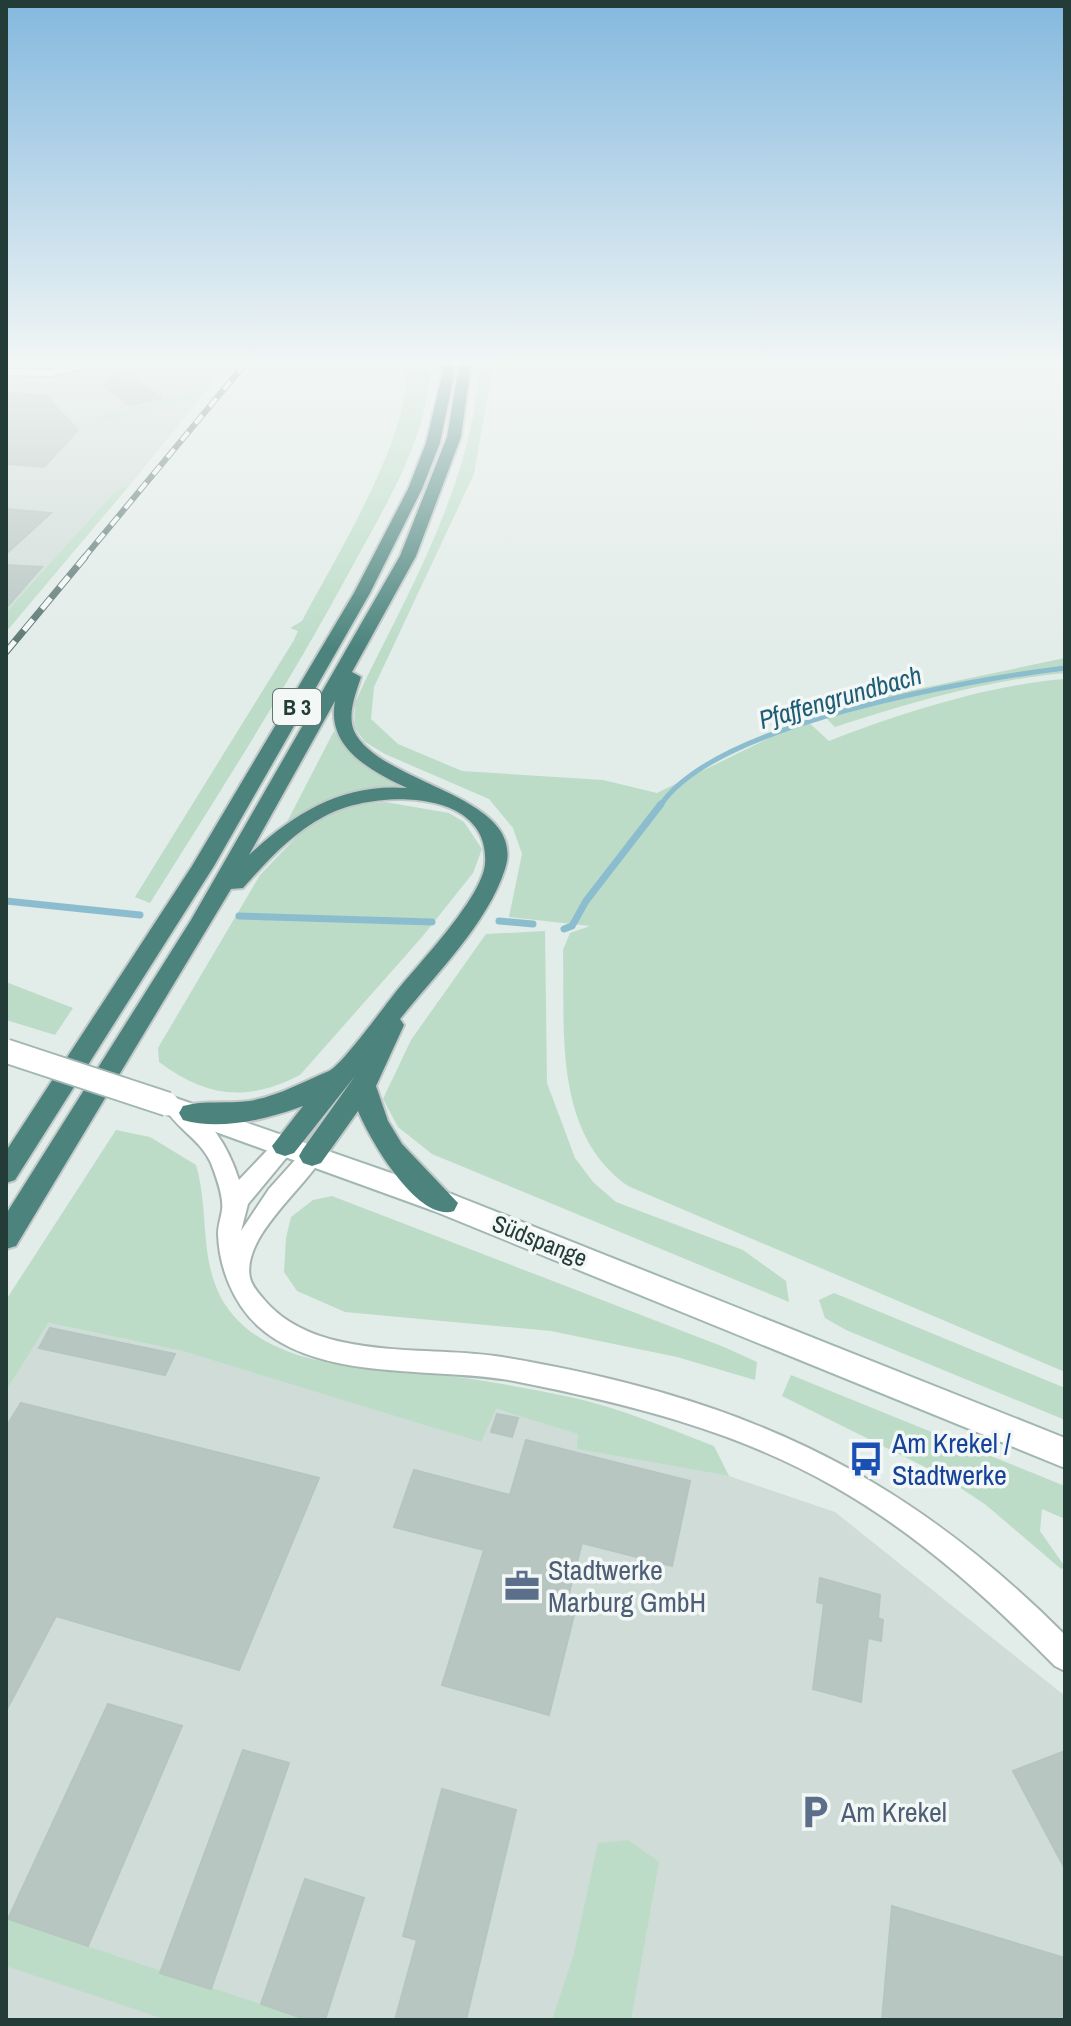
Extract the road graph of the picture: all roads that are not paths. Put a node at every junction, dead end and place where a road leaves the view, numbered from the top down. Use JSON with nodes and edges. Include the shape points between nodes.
{"nodes":[{"id":1,"x":427,"y":460,"type":"edge"},
{"id":2,"x":446,"y":460,"type":"edge"},
{"id":3,"x":369,"y":629,"type":"junction"},
{"id":4,"x":445,"y":799,"type":"junction"},
{"id":5,"x":202,"y":920,"type":"junction"},
{"id":6,"x":405,"y":998,"type":"junction"},
{"id":7,"x":6,"y":1051,"type":"edge"},
{"id":8,"x":349,"y":1063,"type":"junction"},
{"id":9,"x":363,"y":1086,"type":"junction"},
{"id":10,"x":178,"y":1108,"type":"junction"},
{"id":11,"x":285,"y":1146,"type":"junction"},
{"id":12,"x":312,"y":1156,"type":"junction"},
{"id":13,"x":6,"y":1173,"type":"edge"},
{"id":14,"x":444,"y":1203,"type":"junction"},
{"id":15,"x":234,"y":1208,"type":"junction"},
{"id":16,"x":6,"y":1238,"type":"edge"},
{"id":17,"x":238,"y":1277,"type":"junction"},
{"id":18,"x":1065,"y":1453,"type":"edge"},
{"id":19,"x":1065,"y":1656,"type":"edge"}],
"edges":[{"from":1,"to":13,"type":"highway","number":"B 3","via":[[362,593],[203,866]]},
{"from":2,"to":3,"type":"highway","number":"B 3","via":[[408,556]]},
{"from":3,"to":4,"type":"highway","number":"B 3","via":[[343,709],[346,732],[376,762]]},
{"from":3,"to":5,"type":"highway","number":"B 3"},
{"from":4,"to":5,"type":"highway","number":"B 3","via":[[376,794],[316,809],[282,833]]},
{"from":4,"to":6,"type":"highway","number":"B 3","via":[[488,828],[497,848],[495,871],[478,905]]},
{"from":5,"to":16,"type":"highway","number":"B 3"},
{"from":6,"to":8,"type":"highway","number":"B 3"},
{"from":6,"to":9,"type":"highway","number":"B 3"},
{"from":7,"to":10,"type":"main road","name":"Südspange","bridge":true},
{"from":8,"to":10,"type":"highway","number":"B 3","via":[[296,1099],[263,1110],[227,1115]]},
{"from":8,"to":11,"type":"highway","number":"B 3"},
{"from":9,"to":12,"type":"highway","number":"B 3"},
{"from":9,"to":14,"type":"highway","via":[[384,1143]]},
{"from":10,"to":11,"type":"main road","name":"Südspange"},
{"from":10,"to":15,"type":"street","via":[[217,1150],[229,1175]]},
{"from":11,"to":12,"type":"main road","name":"Südspange"},
{"from":11,"to":15,"type":"street"},
{"from":12,"to":14,"type":"main road","name":"Südspange"},
{"from":12,"to":17,"type":"street","via":[[251,1232]]},
{"from":14,"to":18,"type":"main road","name":"Südspange"},
{"from":15,"to":17,"type":"street","via":[[227,1232]]},
{"from":17,"to":19,"type":"street","via":[[249,1300],[274,1324],[333,1351],[538,1375],[671,1406],[763,1438],[894,1509],[986,1581]]}]}
